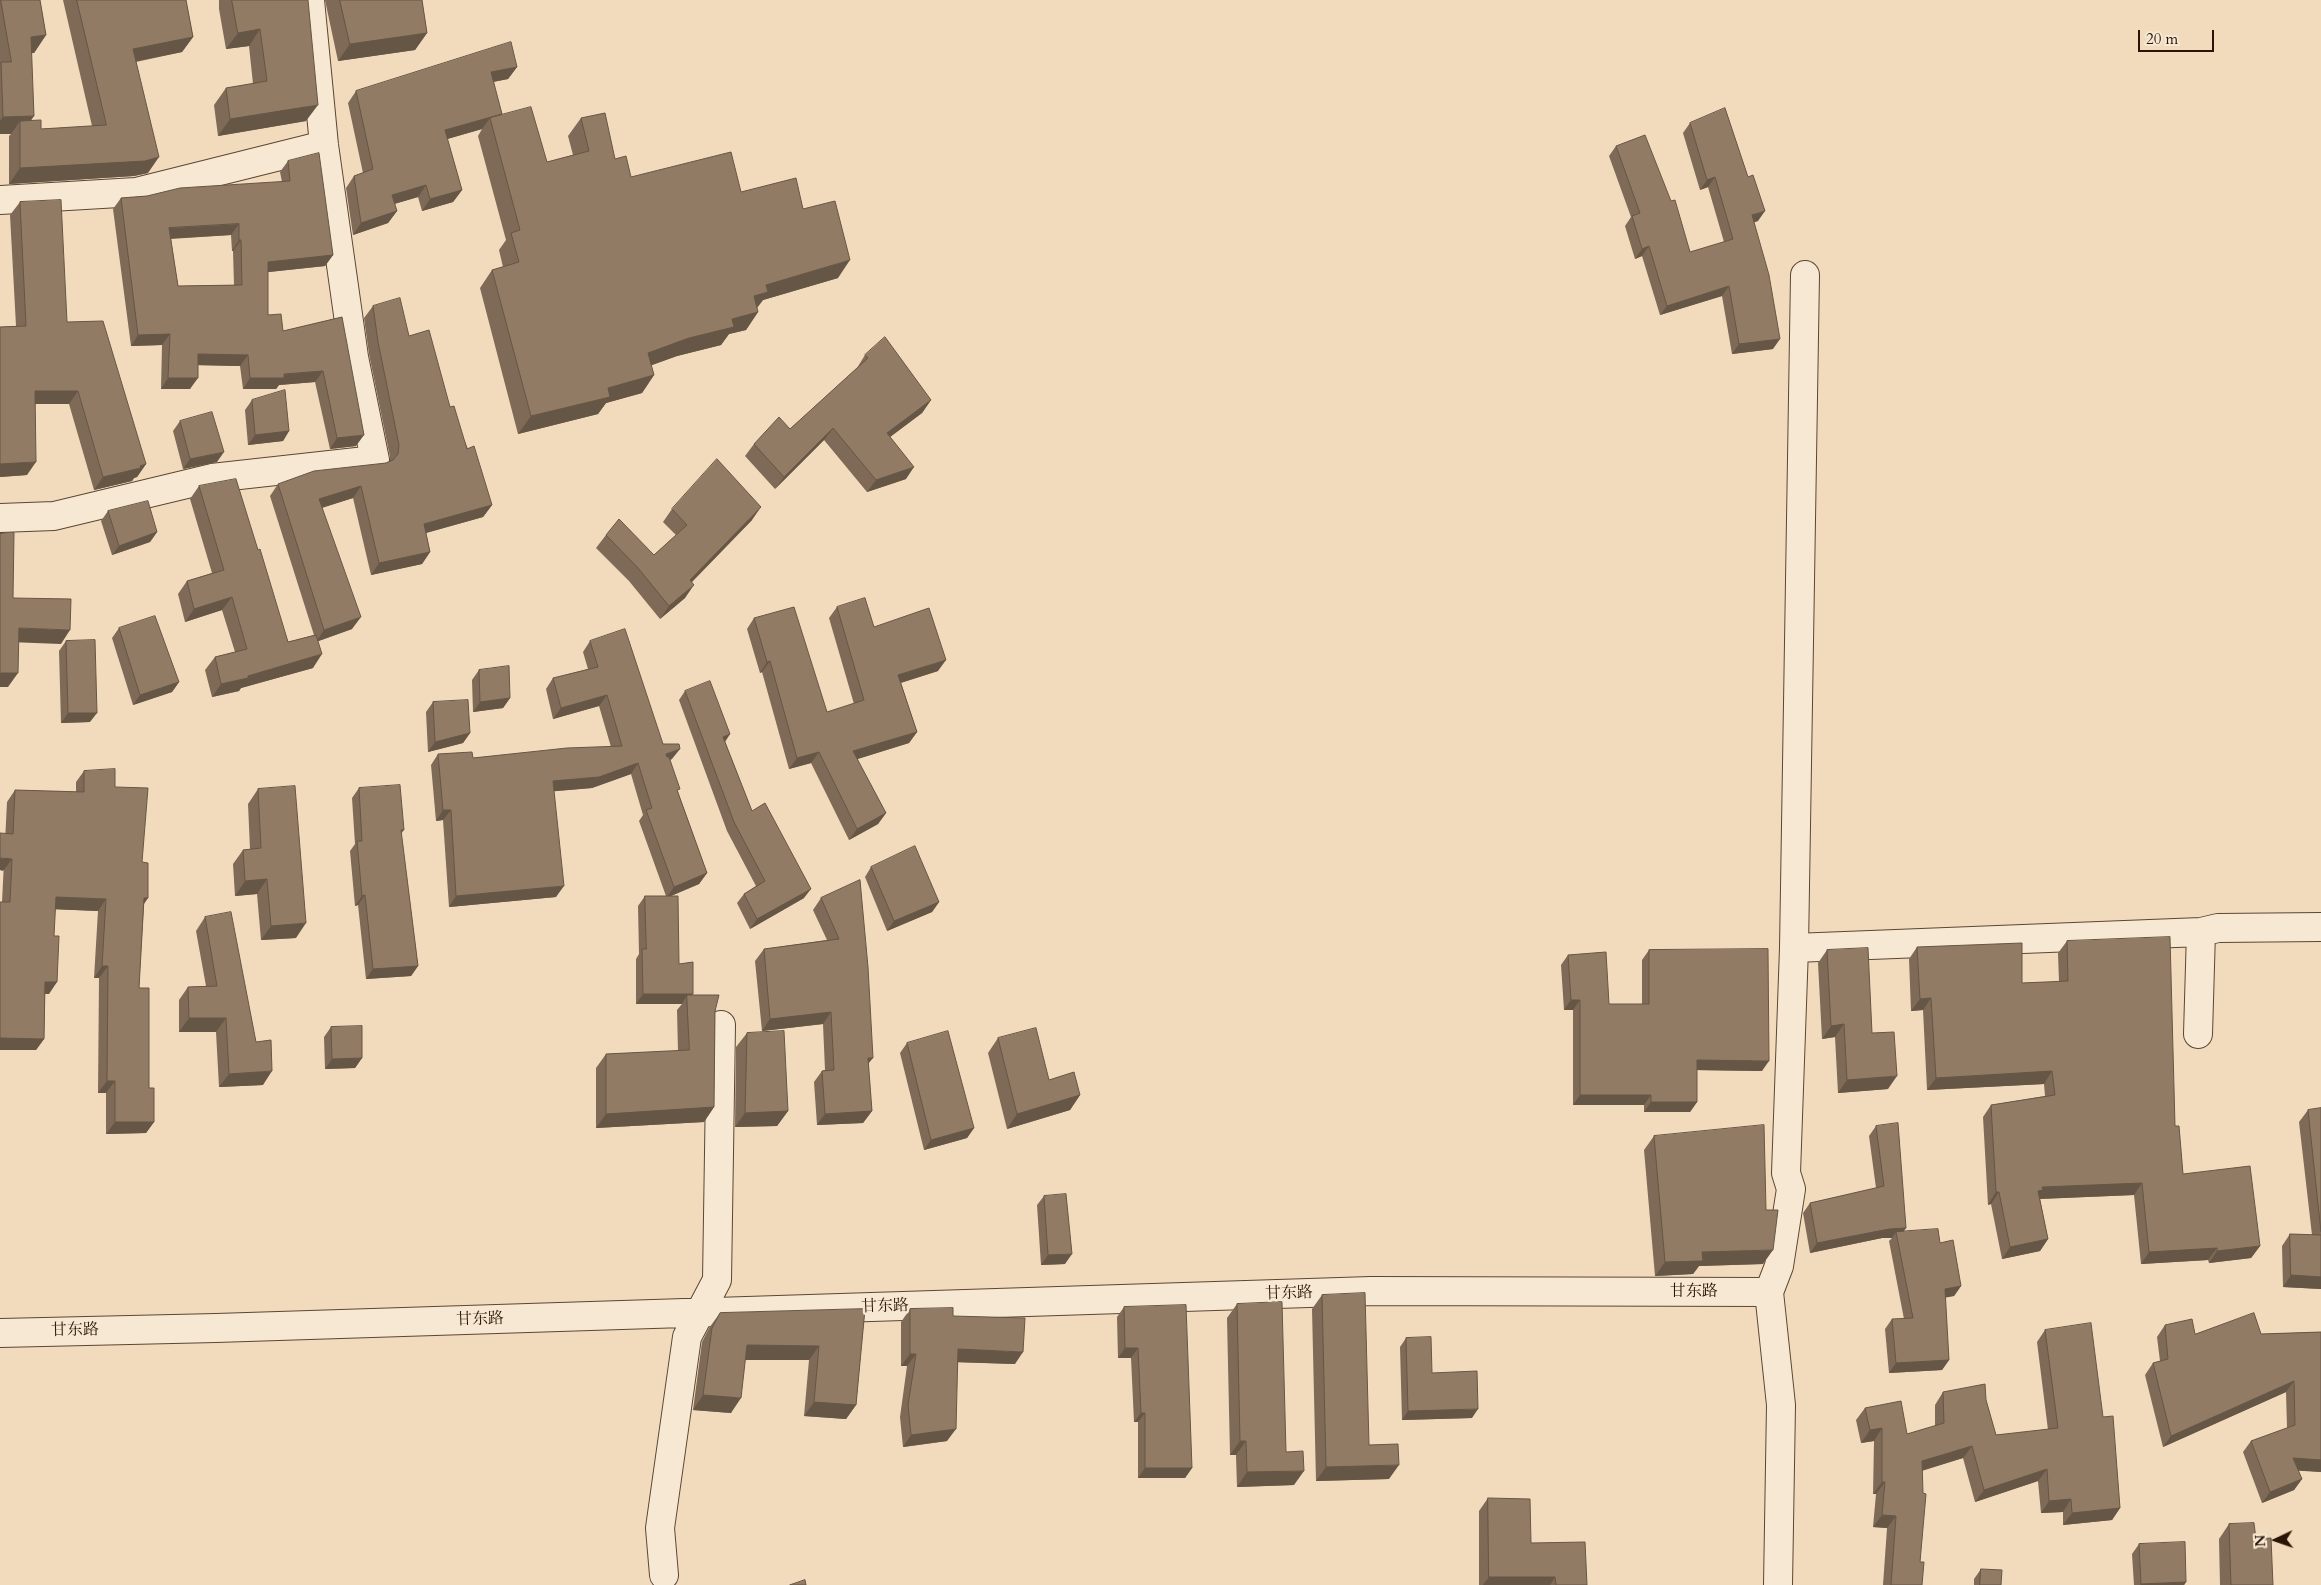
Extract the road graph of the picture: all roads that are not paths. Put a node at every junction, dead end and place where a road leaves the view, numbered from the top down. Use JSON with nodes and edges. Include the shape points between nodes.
{"nodes":[{"id":1,"x":310,"y":0,"type":"edge"},
{"id":2,"x":324,"y":145,"type":"junction"},
{"id":3,"x":0,"y":200,"type":"edge"},
{"id":4,"x":1806,"y":275,"type":"dead end"},
{"id":5,"x":0,"y":518,"type":"edge"},
{"id":6,"x":2321,"y":927,"type":"edge"},
{"id":7,"x":2201,"y":932,"type":"junction"},
{"id":8,"x":1794,"y":948,"type":"junction"},
{"id":9,"x":721,"y":1026,"type":"dead end"},
{"id":10,"x":2198,"y":1034,"type":"dead end"},
{"id":11,"x":1769,"y":1292,"type":"junction"},
{"id":12,"x":701,"y":1312,"type":"junction"},
{"id":13,"x":0,"y":1333,"type":"edge"},
{"id":14,"x":664,"y":1575,"type":"dead end"},
{"id":15,"x":1778,"y":1585,"type":"edge"}],
"edges":[{"from":1,"to":2,"type":"street"},
{"from":2,"to":3,"type":"street","via":[[136,192]]},
{"from":2,"to":5,"type":"street","via":[[354,357],[375,460],[212,478],[54,516]]},
{"from":4,"to":8,"type":"street"},
{"from":6,"to":7,"type":"street","via":[[2218,928]]},
{"from":7,"to":8,"type":"street"},
{"from":7,"to":10,"type":"street"},
{"from":8,"to":11,"type":"street","via":[[1786,1174],[1791,1189],[1779,1266]]},
{"from":9,"to":12,"type":"street","via":[[717,1280]]},
{"from":11,"to":12,"type":"street","name":"甘东路","via":[[1371,1291]]},
{"from":11,"to":15,"type":"street","via":[[1781,1405]]},
{"from":12,"to":13,"type":"street","name":"甘东路"},
{"from":12,"to":14,"type":"street","via":[[687,1337],[660,1528]]}]}
